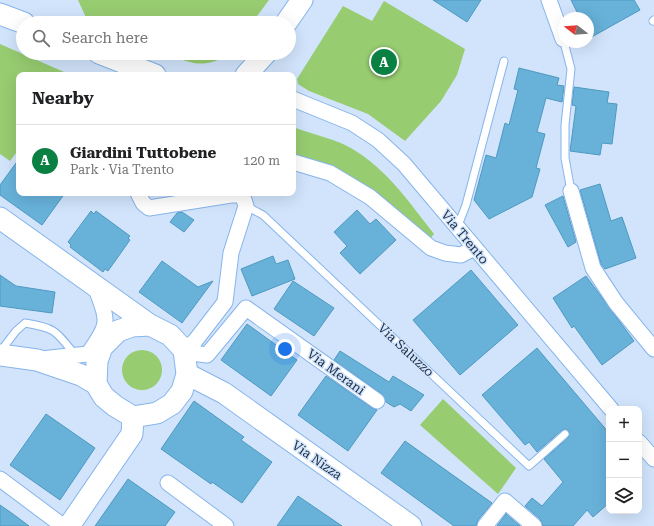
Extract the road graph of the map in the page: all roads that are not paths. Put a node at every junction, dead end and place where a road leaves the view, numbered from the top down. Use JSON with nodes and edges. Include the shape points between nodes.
{"nodes":[{"id":1,"x":302,"y":0,"type":"edge"},
{"id":2,"x":549,"y":0,"type":"edge"},
{"id":3,"x":0,"y":14,"type":"edge"},
{"id":4,"x":291,"y":16,"type":"edge"},
{"id":5,"x":16,"y":20,"type":"edge"},
{"id":6,"x":558,"y":25,"type":"edge"},
{"id":7,"x":566,"y":48,"type":"edge"},
{"id":8,"x":117,"y":60,"type":"edge"},
{"id":9,"x":260,"y":60,"type":"edge"},
{"id":10,"x":504,"y":61,"type":"dead end"},
{"id":11,"x":147,"y":72,"type":"edge"},
{"id":12,"x":250,"y":72,"type":"edge"},
{"id":13,"x":296,"y":100,"type":"edge"},
{"id":14,"x":296,"y":163,"type":"edge"},
{"id":15,"x":570,"y":191,"type":"joint"},
{"id":16,"x":140,"y":196,"type":"edge"},
{"id":17,"x":225,"y":196,"type":"edge"},
{"id":18,"x":233,"y":196,"type":"edge"},
{"id":19,"x":243,"y":201,"type":"junction"},
{"id":20,"x":0,"y":218,"type":"edge"},
{"id":21,"x":457,"y":228,"type":"junction"},
{"id":22,"x":474,"y":248,"type":"junction"},
{"id":23,"x":102,"y":291,"type":"junction"},
{"id":24,"x":150,"y":325,"type":"junction"},
{"id":25,"x":118,"y":331,"type":"junction"},
{"id":26,"x":654,"y":349,"type":"edge"},
{"id":27,"x":88,"y":352,"type":"junction"},
{"id":28,"x":0,"y":353,"type":"edge"},
{"id":29,"x":185,"y":358,"type":"junction"},
{"id":30,"x":37,"y":360,"type":"junction"},
{"id":31,"x":96,"y":384,"type":"junction"},
{"id":32,"x":377,"y":401,"type":"dead end"},
{"id":33,"x":608,"y":406,"type":"edge"},
{"id":34,"x":134,"y":417,"type":"junction"},
{"id":35,"x":565,"y":434,"type":"dead end"},
{"id":36,"x":642,"y":445,"type":"edge"},
{"id":37,"x":654,"y":459,"type":"edge"},
{"id":38,"x":0,"y":479,"type":"edge"},
{"id":39,"x":168,"y":483,"type":"dead end"},
{"id":40,"x":63,"y":526,"type":"edge"},
{"id":41,"x":69,"y":526,"type":"edge"},
{"id":42,"x":226,"y":526,"type":"edge"},
{"id":43,"x":411,"y":526,"type":"edge"},
{"id":44,"x":485,"y":526,"type":"edge"},
{"id":45,"x":534,"y":526,"type":"edge"}],
"edges":[{"from":1,"to":4,"type":"main road"},
{"from":2,"to":6,"type":"street"},
{"from":3,"to":5,"type":"main road"},
{"from":7,"to":15,"type":"lane","via":[[571,69],[565,125],[565,158]]},
{"from":8,"to":11,"type":"main road"},
{"from":9,"to":12,"type":"main road"},
{"from":10,"to":21,"type":"lane","via":[[466,205]]},
{"from":13,"to":21,"type":"street","name":"Via Trento","via":[[352,123],[378,140],[404,164]]},
{"from":14,"to":22,"type":"street","via":[[330,173],[370,197],[431,248],[461,255]]},
{"from":15,"to":26,"type":"street","via":[[593,268],[616,303]]},
{"from":16,"to":17,"type":"street","via":[[149,208]]},
{"from":18,"to":19,"type":"street"},
{"from":19,"to":29,"type":"street","via":[[231,253],[225,302]]},
{"from":19,"to":35,"type":"lane","name":"Via Saluzzo","via":[[263,215],[529,466]]},
{"from":20,"to":23,"type":"main road"},
{"from":21,"to":22,"type":"street","name":"Via Trento"},
{"from":22,"to":33,"type":"street","name":"Via Trento"},
{"from":23,"to":24,"type":"main road"},
{"from":23,"to":25,"type":"street","via":[[121,326]]},
{"from":23,"to":27,"type":"street","via":[[106,320],[103,333]]},
{"from":24,"to":25,"type":"main road","via":[[132,326]]},
{"from":24,"to":29,"type":"main road","via":[[170,335]]},
{"from":25,"to":27,"type":"main road"},
{"from":27,"to":28,"type":"lane","via":[[47,326],[25,323]]},
{"from":27,"to":30,"type":"street"},
{"from":27,"to":31,"type":"main road","via":[[97,361]]},
{"from":28,"to":30,"type":"main road"},
{"from":29,"to":32,"type":"street","name":"Via Merani","via":[[207,355],[246,308]]},
{"from":29,"to":34,"type":"main road","via":[[182,391],[172,404],[157,413]]},
{"from":29,"to":43,"type":"main road","name":"Via Nizza","via":[[224,394]]},
{"from":30,"to":31,"type":"main road","via":[[81,375]]},
{"from":31,"to":34,"type":"main road","via":[[104,397]]},
{"from":34,"to":41,"type":"main road","via":[[132,434]]},
{"from":36,"to":37,"type":"street"},
{"from":38,"to":40,"type":"street"},
{"from":39,"to":42,"type":"street"},
{"from":44,"to":45,"type":"street","via":[[505,501]]}]}
